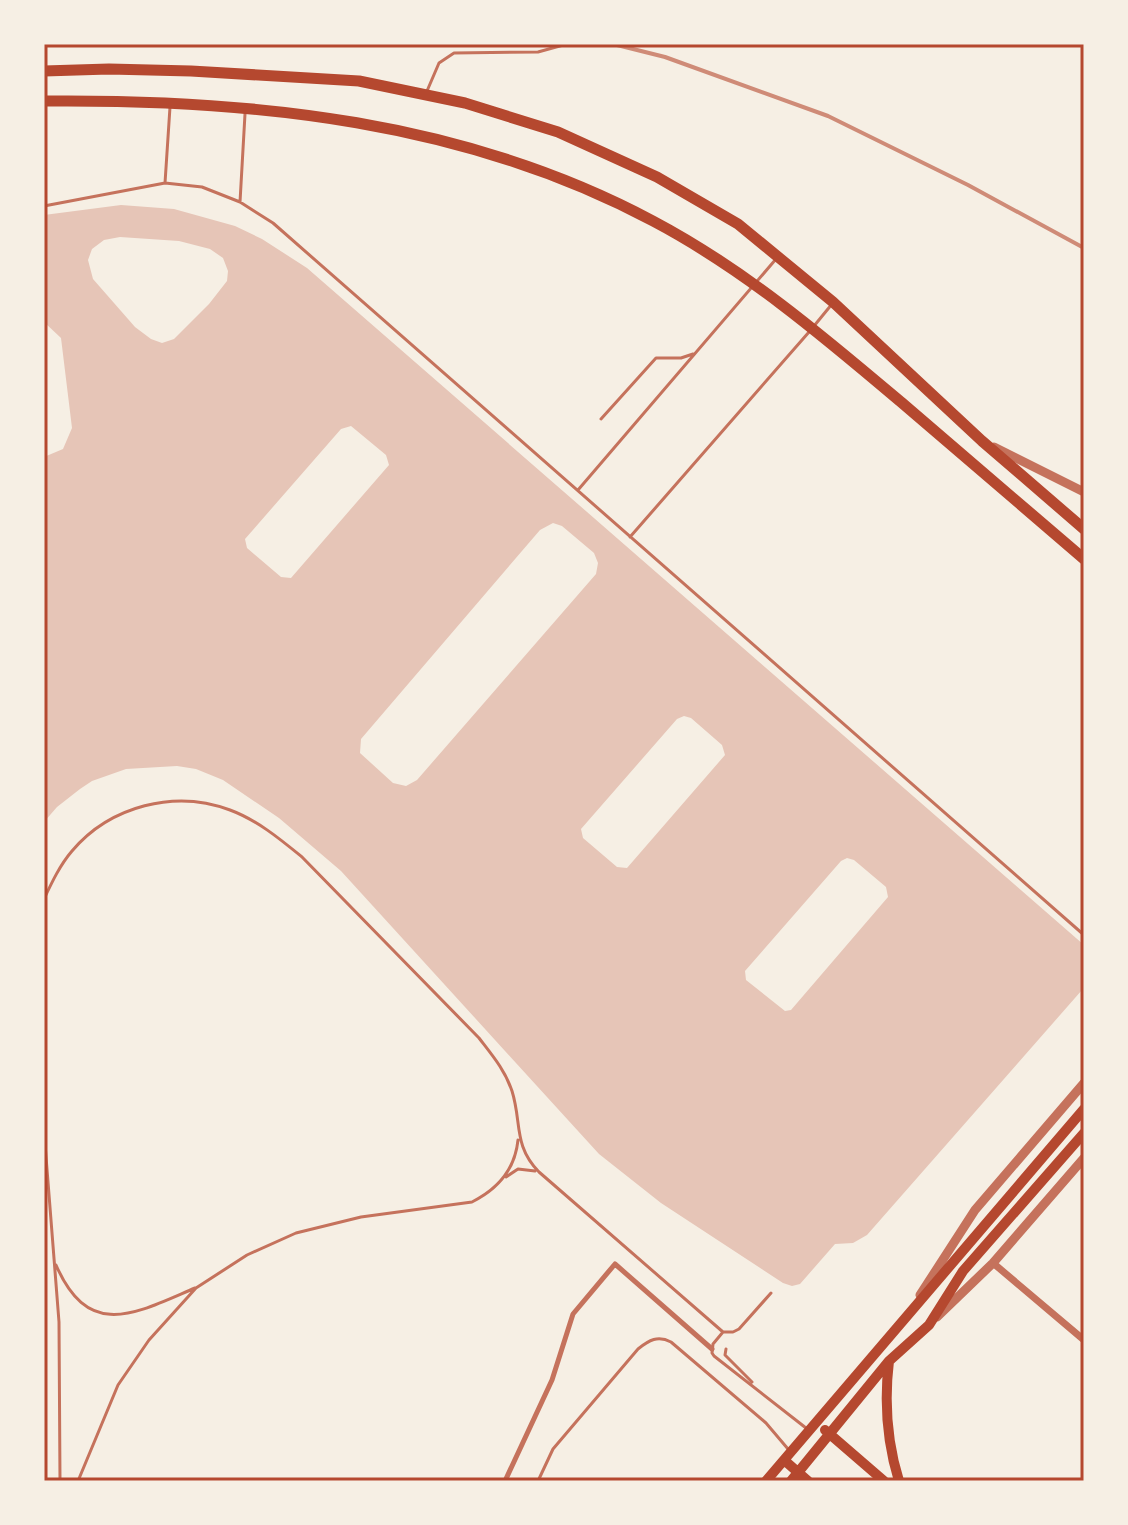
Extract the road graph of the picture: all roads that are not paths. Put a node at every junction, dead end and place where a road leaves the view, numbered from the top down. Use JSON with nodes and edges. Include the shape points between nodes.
{"nodes":[{"id":1,"x":567,"y":44,"type":"edge"},
{"id":2,"x":44,"y":71,"type":"edge"},
{"id":3,"x":426,"y":95,"type":"junction"},
{"id":4,"x":44,"y":101,"type":"edge"},
{"id":5,"x":171,"y":103,"type":"junction"},
{"id":6,"x":245,"y":108,"type":"junction"},
{"id":7,"x":165,"y":183,"type":"junction"},
{"id":8,"x":240,"y":202,"type":"junction"},
{"id":9,"x":44,"y":206,"type":"edge"},
{"id":10,"x":778,"y":256,"type":"junction"},
{"id":11,"x":755,"y":285,"type":"junction"},
{"id":12,"x":833,"y":302,"type":"junction"},
{"id":13,"x":812,"y":328,"type":"junction"},
{"id":14,"x":696,"y":353,"type":"junction"},
{"id":15,"x":601,"y":419,"type":"dead end"},
{"id":16,"x":982,"y":441,"type":"junction"},
{"id":17,"x":578,"y":491,"type":"junction"},
{"id":18,"x":1084,"y":492,"type":"edge"},
{"id":19,"x":1084,"y":529,"type":"edge"},
{"id":20,"x":630,"y":537,"type":"junction"},
{"id":21,"x":1084,"y":559,"type":"edge"},
{"id":22,"x":44,"y":899,"type":"edge"},
{"id":23,"x":1084,"y":935,"type":"edge"},
{"id":24,"x":1084,"y":1083,"type":"edge"},
{"id":25,"x":1084,"y":1109,"type":"edge"},
{"id":26,"x":44,"y":1131,"type":"edge"},
{"id":27,"x":1084,"y":1133,"type":"edge"},
{"id":28,"x":519,"y":1138,"type":"junction"},
{"id":29,"x":1084,"y":1158,"type":"edge"},
{"id":30,"x":539,"y":1172,"type":"junction"},
{"id":31,"x":502,"y":1179,"type":"junction"},
{"id":32,"x":54,"y":1262,"type":"junction"},
{"id":33,"x":993,"y":1263,"type":"junction"},
{"id":34,"x":196,"y":1288,"type":"junction"},
{"id":35,"x":771,"y":1293,"type":"dead end"},
{"id":36,"x":908,"y":1313,"type":"junction"},
{"id":37,"x":929,"y":1325,"type":"junction"},
{"id":38,"x":723,"y":1332,"type":"junction"},
{"id":39,"x":1084,"y":1340,"type":"edge"},
{"id":40,"x":712,"y":1349,"type":"junction"},
{"id":41,"x":726,"y":1349,"type":"dead end"},
{"id":42,"x":889,"y":1361,"type":"junction"},
{"id":43,"x":757,"y":1387,"type":"junction"},
{"id":44,"x":812,"y":1426,"type":"junction"},
{"id":45,"x":828,"y":1433,"type":"junction"},
{"id":46,"x":787,"y":1456,"type":"junction"},
{"id":47,"x":795,"y":1477,"type":"edge"},
{"id":48,"x":60,"y":1481,"type":"edge"},
{"id":49,"x":78,"y":1481,"type":"edge"},
{"id":50,"x":505,"y":1481,"type":"edge"},
{"id":51,"x":538,"y":1481,"type":"edge"},
{"id":52,"x":766,"y":1481,"type":"edge"},
{"id":53,"x":808,"y":1481,"type":"edge"},
{"id":54,"x":884,"y":1481,"type":"edge"},
{"id":55,"x":899,"y":1481,"type":"edge"}],
"edges":[{"from":1,"to":3,"type":"lane","via":[[538,52],[454,53],[439,63]]},
{"from":2,"to":3,"type":"main road","via":[[191,71],[359,81]]},
{"from":3,"to":10,"type":"main road","via":[[558,132],[657,177],[738,224]]},
{"from":4,"to":5,"type":"main road"},
{"from":5,"to":6,"type":"main road"},
{"from":5,"to":7,"type":"lane"},
{"from":6,"to":8,"type":"lane"},
{"from":6,"to":11,"type":"main road","via":[[383,126],[494,155],[653,221]]},
{"from":7,"to":8,"type":"lane","via":[[202,187]]},
{"from":7,"to":9,"type":"lane"},
{"from":8,"to":17,"type":"lane","via":[[304,249]]},
{"from":10,"to":11,"type":"lane"},
{"from":10,"to":12,"type":"main road"},
{"from":11,"to":13,"type":"main road"},
{"from":11,"to":14,"type":"lane"},
{"from":12,"to":13,"type":"lane"},
{"from":12,"to":16,"type":"main road"},
{"from":13,"to":20,"type":"lane"},
{"from":13,"to":21,"type":"main road"},
{"from":14,"to":15,"type":"lane","via":[[656,358]]},
{"from":14,"to":17,"type":"lane"},
{"from":16,"to":18,"type":"street"},
{"from":16,"to":19,"type":"main road"},
{"from":17,"to":20,"type":"lane"},
{"from":20,"to":23,"type":"lane"},
{"from":22,"to":28,"type":"lane","via":[[72,851],[122,812],[190,801],[249,819],[302,857],[470,1028],[507,1079]]},
{"from":24,"to":36,"type":"street","via":[[975,1210]]},
{"from":25,"to":36,"type":"main road"},
{"from":26,"to":32,"type":"lane"},
{"from":27,"to":37,"type":"main road","via":[[963,1271]]},
{"from":28,"to":30,"type":"lane"},
{"from":28,"to":31,"type":"lane"},
{"from":29,"to":33,"type":"street"},
{"from":30,"to":31,"type":"lane","via":[[518,1169]]},
{"from":30,"to":38,"type":"lane"},
{"from":31,"to":34,"type":"lane","via":[[486,1195],[460,1206],[361,1217],[296,1233],[247,1255]]},
{"from":32,"to":34,"type":"lane","via":[[70,1292],[84,1306],[107,1315],[133,1314]]},
{"from":32,"to":48,"type":"lane"},
{"from":33,"to":37,"type":"street"},
{"from":33,"to":39,"type":"street"},
{"from":34,"to":49,"type":"lane","via":[[149,1340],[118,1385]]},
{"from":35,"to":38,"type":"lane","via":[[739,1329]]},
{"from":36,"to":44,"type":"main road"},
{"from":37,"to":42,"type":"main road"},
{"from":38,"to":40,"type":"lane"},
{"from":40,"to":43,"type":"lane","via":[[714,1356]]},
{"from":40,"to":50,"type":"street","via":[[615,1264],[573,1314],[552,1380]]},
{"from":41,"to":43,"type":"lane","via":[[725,1355]]},
{"from":42,"to":45,"type":"main road"},
{"from":42,"to":55,"type":"main road","via":[[889,1438]]},
{"from":43,"to":44,"type":"lane"},
{"from":44,"to":45,"type":"main road"},
{"from":44,"to":46,"type":"main road"},
{"from":45,"to":47,"type":"main road"},
{"from":45,"to":54,"type":"main road"},
{"from":46,"to":47,"type":"main road"},
{"from":46,"to":51,"type":"lane","via":[[766,1423],[671,1342],[658,1338],[638,1349],[553,1449]]},
{"from":46,"to":52,"type":"main road"},
{"from":47,"to":53,"type":"main road"}]}
